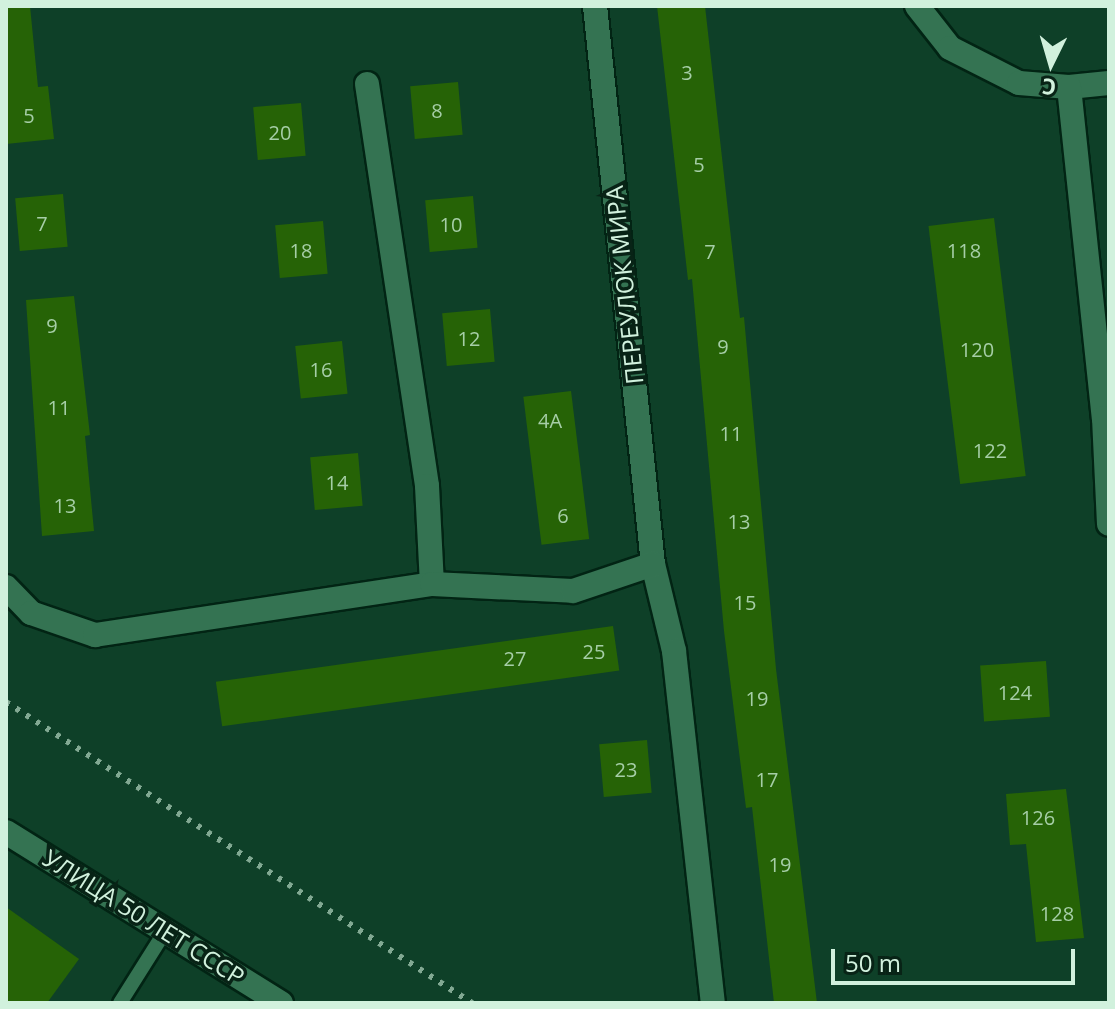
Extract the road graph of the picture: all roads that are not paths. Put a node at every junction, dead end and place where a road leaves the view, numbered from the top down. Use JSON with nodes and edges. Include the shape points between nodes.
{"nodes":[{"id":1,"x":595,"y":6,"type":"edge"},
{"id":2,"x":917,"y":6,"type":"edge"},
{"id":3,"x":1109,"y":83,"type":"edge"},
{"id":4,"x":367,"y":84,"type":"dead end"},
{"id":5,"x":1069,"y":87,"type":"junction"},
{"id":6,"x":1109,"y":524,"type":"edge"},
{"id":7,"x":653,"y":564,"type":"junction"},
{"id":8,"x":432,"y":584,"type":"junction"},
{"id":9,"x":6,"y":587,"type":"edge"},
{"id":10,"x":6,"y":832,"type":"edge"},
{"id":11,"x":166,"y":930,"type":"junction"},
{"id":12,"x":120,"y":1003,"type":"edge"},
{"id":13,"x":281,"y":1003,"type":"edge"},
{"id":14,"x":713,"y":1003,"type":"edge"}],
"edges":[{"from":1,"to":7,"type":"street","name":"ПЕРЕУЛОК МИРА"},
{"from":2,"to":5,"type":"street","via":[[950,48],[1019,83]]},
{"from":3,"to":5,"type":"street"},
{"from":4,"to":8,"type":"street","via":[[427,486]]},
{"from":5,"to":6,"type":"street","via":[[1104,418]]},
{"from":7,"to":8,"type":"street","via":[[573,591]]},
{"from":7,"to":14,"type":"street","name":"ПЕРЕУЛОК МИРА","via":[[674,651]]},
{"from":8,"to":9,"type":"street","via":[[95,635],[31,613]]},
{"from":10,"to":11,"type":"street","name":"УЛИЦА 50 ЛЕТ СССР"},
{"from":11,"to":12,"type":"lane"},
{"from":11,"to":13,"type":"street","name":"УЛИЦА 50 ЛЕТ СССР"}]}
